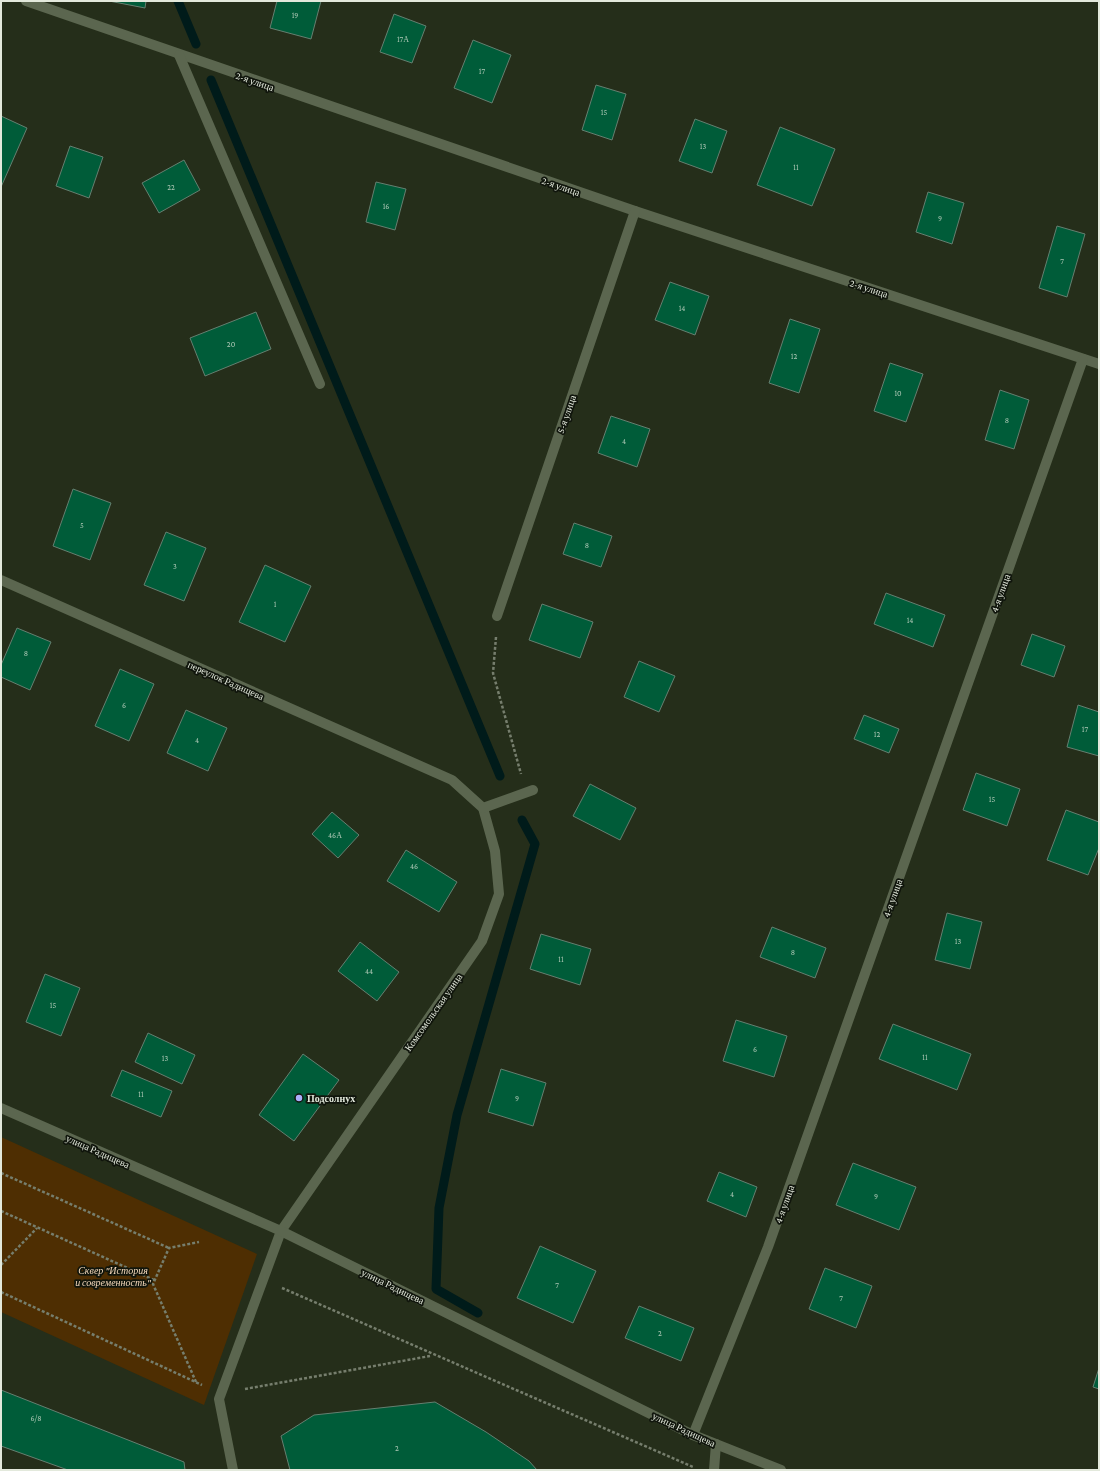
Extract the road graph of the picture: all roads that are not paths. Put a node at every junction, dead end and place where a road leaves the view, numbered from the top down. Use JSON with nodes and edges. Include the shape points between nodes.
{"nodes":[{"id":1,"x":26,"y":1,"type":"edge"},
{"id":2,"x":179,"y":55,"type":"junction"},
{"id":3,"x":635,"y":211,"type":"junction"},
{"id":4,"x":1084,"y":359,"type":"junction"},
{"id":5,"x":1099,"y":364,"type":"edge"},
{"id":6,"x":320,"y":384,"type":"dead end"},
{"id":7,"x":1,"y":580,"type":"edge"},
{"id":8,"x":497,"y":616,"type":"road end"},
{"id":9,"x":529,"y":792,"type":"road end"},
{"id":10,"x":483,"y":808,"type":"junction"},
{"id":11,"x":1,"y":1108,"type":"edge"},
{"id":12,"x":281,"y":1231,"type":"junction"},
{"id":13,"x":693,"y":1435,"type":"junction"},
{"id":14,"x":716,"y":1444,"type":"junction"},
{"id":15,"x":233,"y":1470,"type":"edge"},
{"id":16,"x":714,"y":1470,"type":"edge"},
{"id":17,"x":782,"y":1470,"type":"edge"}],
"edges":[{"from":1,"to":2,"type":"street","name":"2-я улица"},
{"from":2,"to":3,"type":"street","name":"2-я улица"},
{"from":2,"to":6,"type":"street"},
{"from":3,"to":4,"type":"street","name":"2-я улица"},
{"from":3,"to":8,"type":"street","name":"5-я улица"},
{"from":4,"to":5,"type":"street","name":"2-я улица"},
{"from":4,"to":13,"type":"street","name":"4-я улица","via":[[768,1247]]},
{"from":7,"to":10,"type":"street","name":"переулок Радищева","via":[[452,780]]},
{"from":9,"to":10,"type":"street"},
{"from":10,"to":12,"type":"street","name":"Комсомольская улица","via":[[495,851],[498,894],[482,941]]},
{"from":11,"to":12,"type":"street","name":"улица Радищева"},
{"from":12,"to":13,"type":"street","name":"улица Радищева"},
{"from":12,"to":15,"type":"street","name":"Комсомольская улица","via":[[219,1399]]},
{"from":13,"to":14,"type":"street","name":"улица Радищева"},
{"from":14,"to":16,"type":"street"},
{"from":14,"to":17,"type":"street","name":"улица Радищева"}]}
